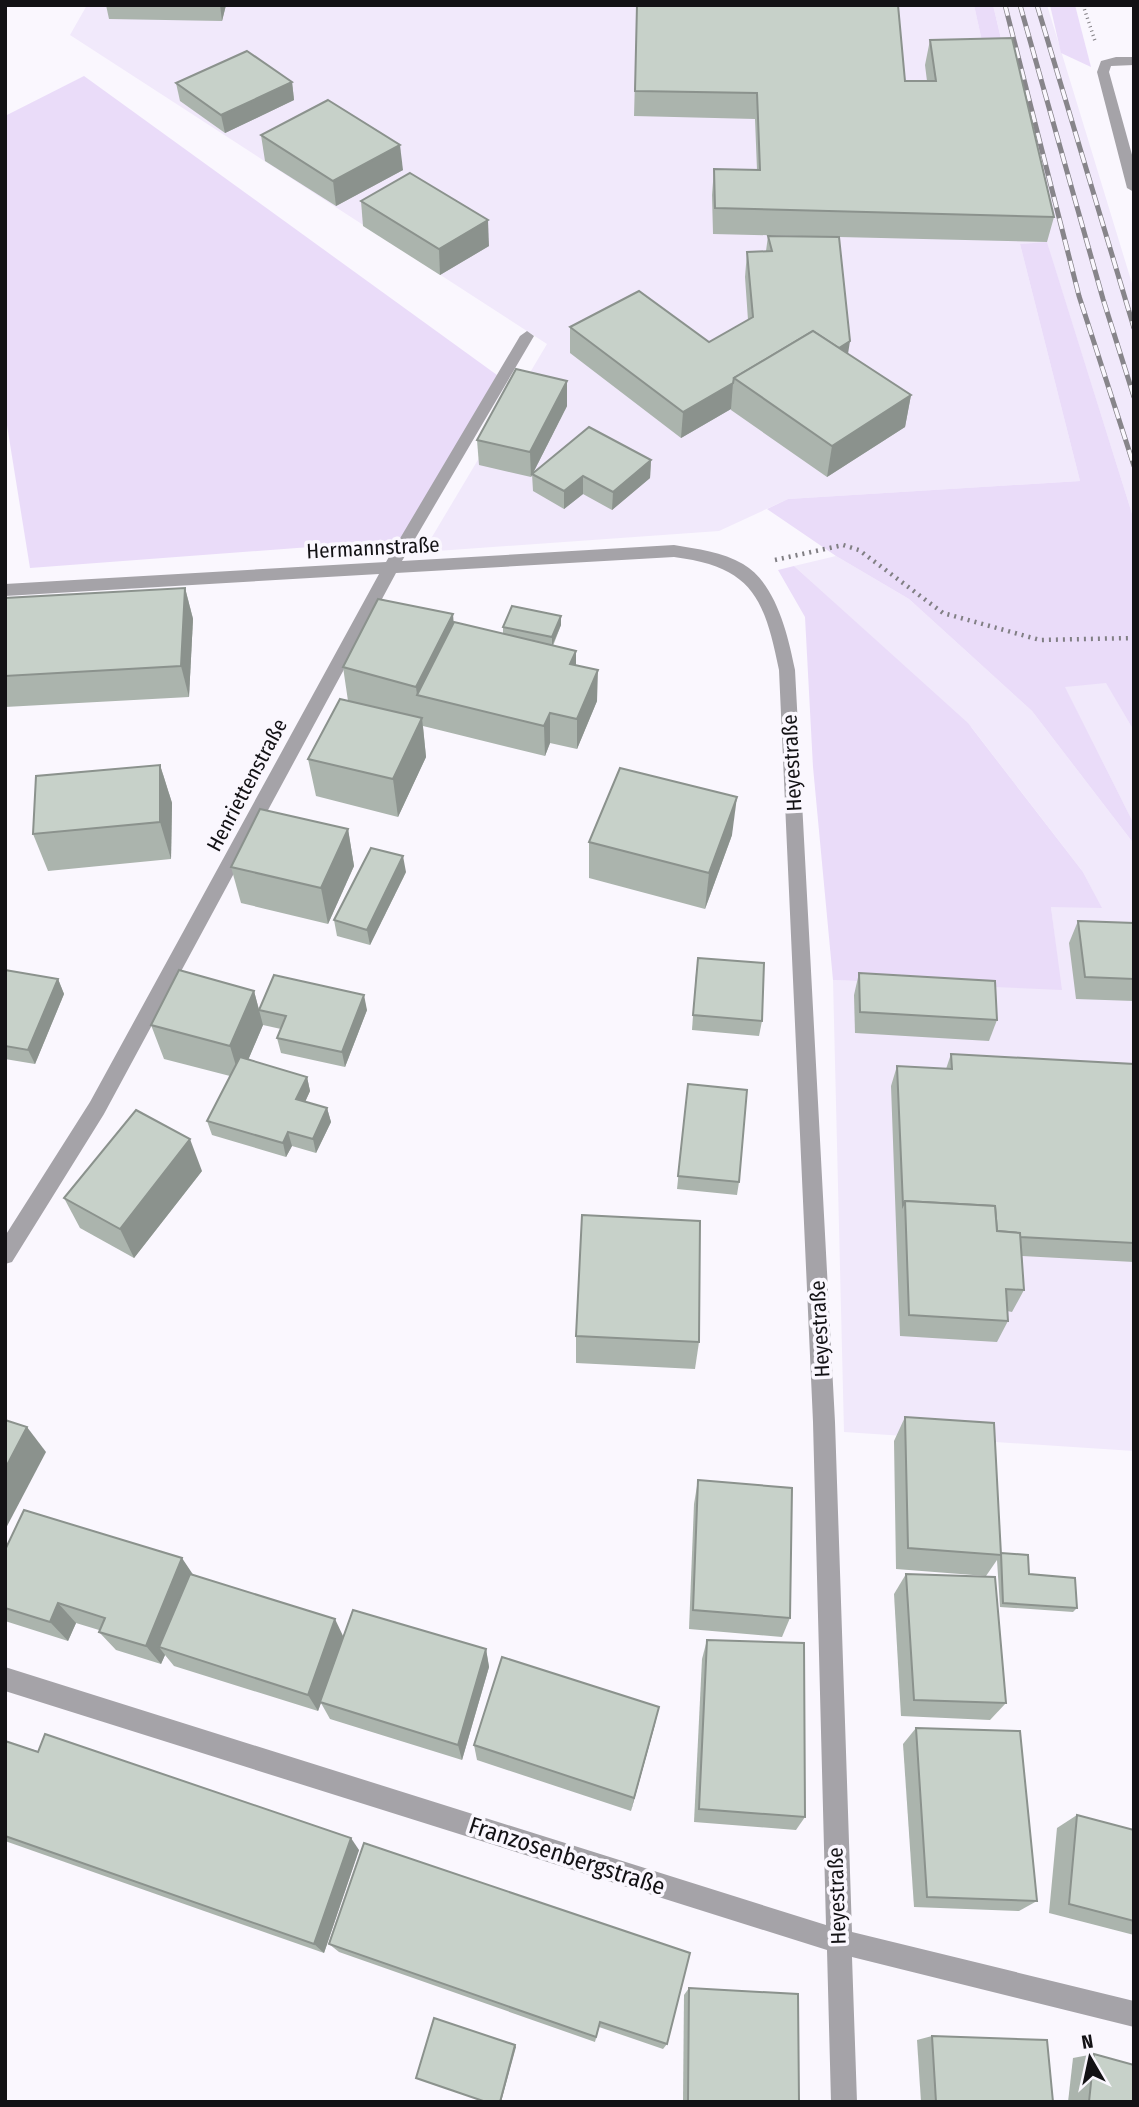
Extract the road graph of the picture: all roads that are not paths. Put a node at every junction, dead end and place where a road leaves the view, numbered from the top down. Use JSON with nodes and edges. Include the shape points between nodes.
{"nodes":[{"id":1,"x":1134,"y":61,"type":"edge"},
{"id":2,"x":1134,"y":188,"type":"edge"},
{"id":3,"x":527,"y":336,"type":"dead end"},
{"id":4,"x":390,"y":569,"type":"junction"},
{"id":5,"x":740,"y":569,"type":"joint"},
{"id":6,"x":5,"y":590,"type":"edge"},
{"id":7,"x":5,"y":1255,"type":"edge"},
{"id":8,"x":5,"y":1678,"type":"edge"},
{"id":9,"x":838,"y":1941,"type":"junction"},
{"id":10,"x":1134,"y":2014,"type":"edge"},
{"id":11,"x":844,"y":2102,"type":"edge"}],
"edges":[{"from":1,"to":2,"type":"street","via":[[1105,64],[1104,72]]},
{"from":3,"to":4,"type":"street","name":"Henriettenstraße"},
{"from":4,"to":5,"type":"street","name":"Hermannstraße","via":[[674,551],[709,556]]},
{"from":4,"to":6,"type":"street","name":"Hermannstraße"},
{"from":4,"to":7,"type":"street","name":"Henriettenstraße","via":[[97,1108]]},
{"from":5,"to":9,"type":"street","name":"Heyestraße","via":[[764,598],[782,642],[787,670],[824,1422]]},
{"from":8,"to":9,"type":"street","name":"Franzosenbergstraße"},
{"from":9,"to":10,"type":"street","name":"Franzosenbergstraße"},
{"from":9,"to":11,"type":"street","name":"Heyestraße"}]}
